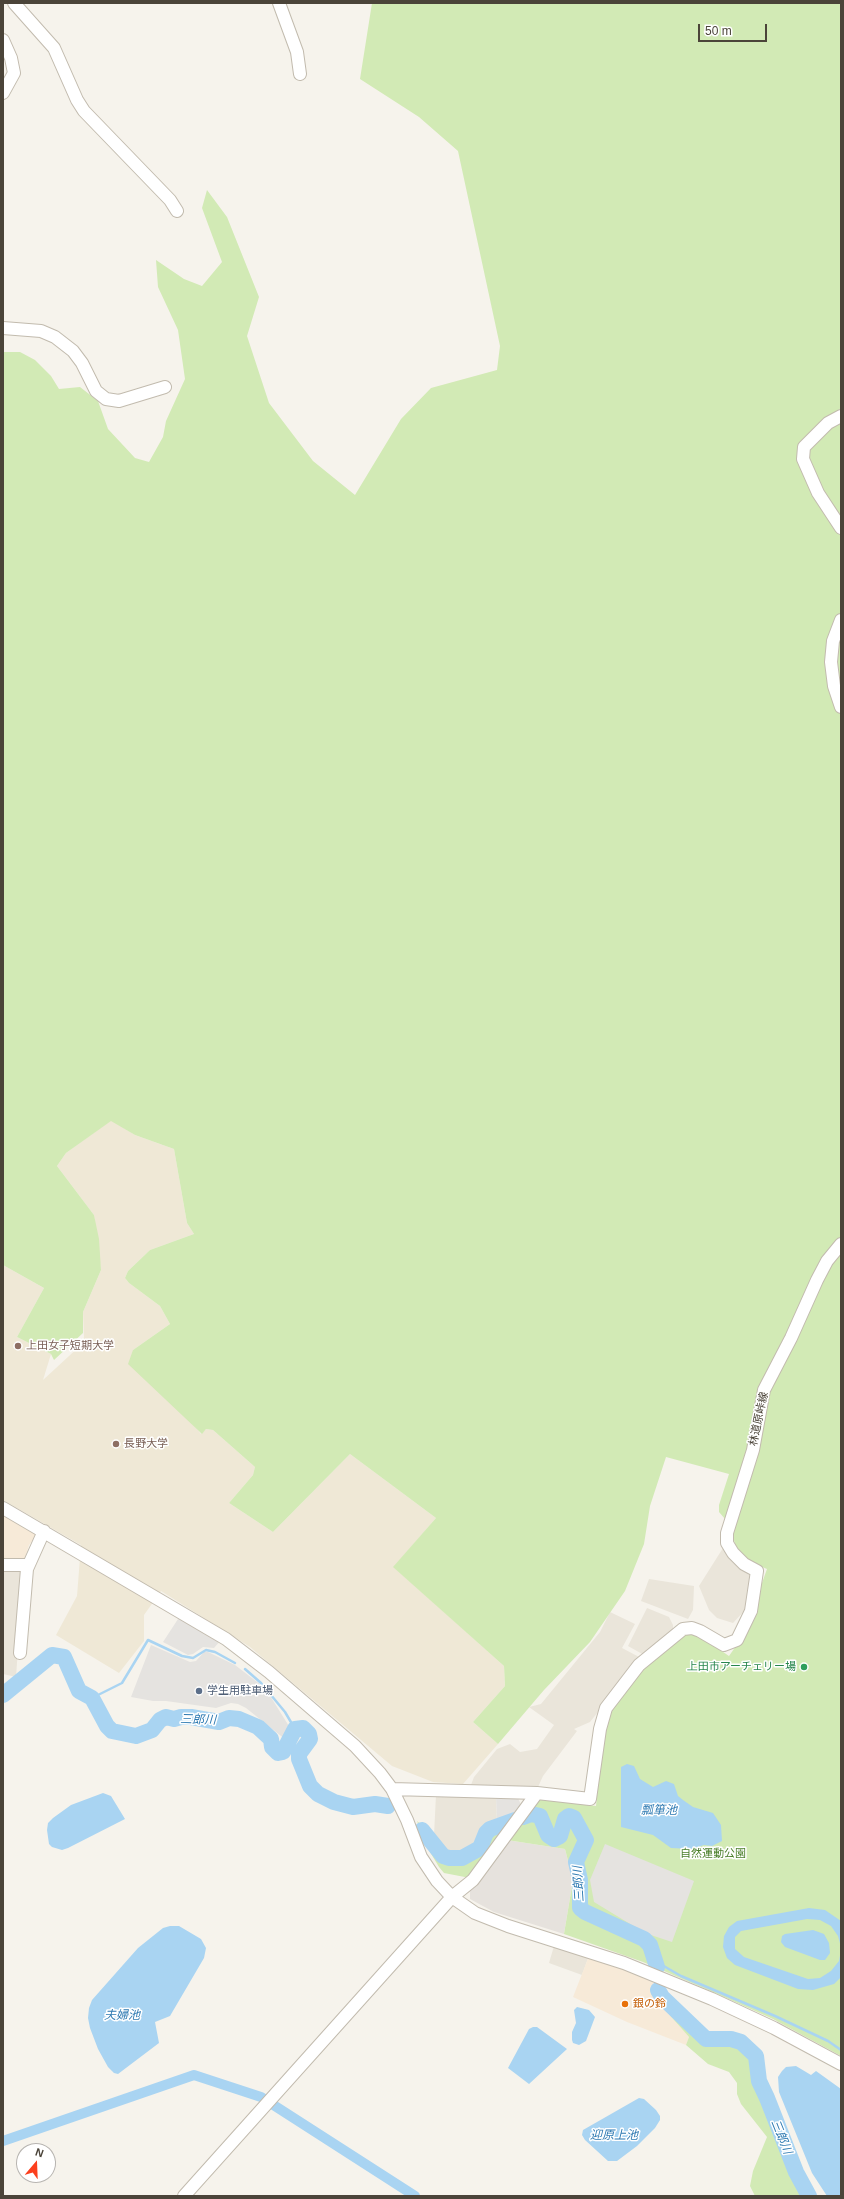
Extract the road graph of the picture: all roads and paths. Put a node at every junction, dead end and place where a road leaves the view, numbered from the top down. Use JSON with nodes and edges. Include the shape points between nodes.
{"nodes":[{"id":1,"x":14,"y":3,"type":"edge"},
{"id":2,"x":278,"y":3,"type":"edge"},
{"id":3,"x":3,"y":40,"type":"edge"},
{"id":4,"x":300,"y":74,"type":"dead end"},
{"id":5,"x":3,"y":93,"type":"edge"},
{"id":6,"x":177,"y":211,"type":"dead end"},
{"id":7,"x":3,"y":328,"type":"edge"},
{"id":8,"x":165,"y":387,"type":"dead end"},
{"id":9,"x":841,"y":416,"type":"edge"},
{"id":10,"x":841,"y":528,"type":"edge"},
{"id":11,"x":841,"y":620,"type":"edge"},
{"id":12,"x":841,"y":707,"type":"edge"},
{"id":13,"x":841,"y":1244,"type":"edge"},
{"id":14,"x":3,"y":1508,"type":"edge"},
{"id":15,"x":44,"y":1531,"type":"junction"},
{"id":16,"x":3,"y":1565,"type":"edge"},
{"id":17,"x":28,"y":1565,"type":"junction"},
{"id":18,"x":20,"y":1653,"type":"dead end"},
{"id":19,"x":392,"y":1789,"type":"junction"},
{"id":20,"x":537,"y":1793,"type":"junction"},
{"id":21,"x":452,"y":1897,"type":"junction"},
{"id":22,"x":841,"y":2064,"type":"edge"},
{"id":23,"x":184,"y":2196,"type":"edge"}],
"edges":[{"from":1,"to":6,"type":"street","via":[[54,48],[84,111],[170,200]]},
{"from":2,"to":4,"type":"street","via":[[297,52]]},
{"from":3,"to":5,"type":"street","via":[[14,73]]},
{"from":7,"to":8,"type":"street","via":[[41,331],[55,337],[73,351],[96,390],[106,399],[119,401]]},
{"from":9,"to":10,"type":"street","via":[[828,423],[804,447],[803,459],[818,493]]},
{"from":11,"to":12,"type":"street","via":[[833,641],[831,662],[834,686]]},
{"from":13,"to":20,"type":"street","name":"林道原峠線","via":[[827,1261],[792,1338],[764,1390],[753,1450],[727,1533],[727,1543],[733,1553],[744,1564],[757,1571],[751,1611],[737,1640],[724,1645],[700,1631],[692,1628],[683,1629],[639,1665],[610,1700],[602,1720],[590,1799]]},
{"from":14,"to":15,"type":"street"},
{"from":15,"to":17,"type":"street"},
{"from":15,"to":19,"type":"street","via":[[226,1638],[355,1746]]},
{"from":16,"to":17,"type":"street"},
{"from":17,"to":18,"type":"street"},
{"from":19,"to":20,"type":"street"},
{"from":19,"to":21,"type":"street","via":[[421,1856],[437,1881]]},
{"from":20,"to":21,"type":"street","via":[[473,1880]]},
{"from":21,"to":22,"type":"street","via":[[475,1912],[508,1926],[598,1954],[718,2002]]},
{"from":21,"to":23,"type":"street"}]}
